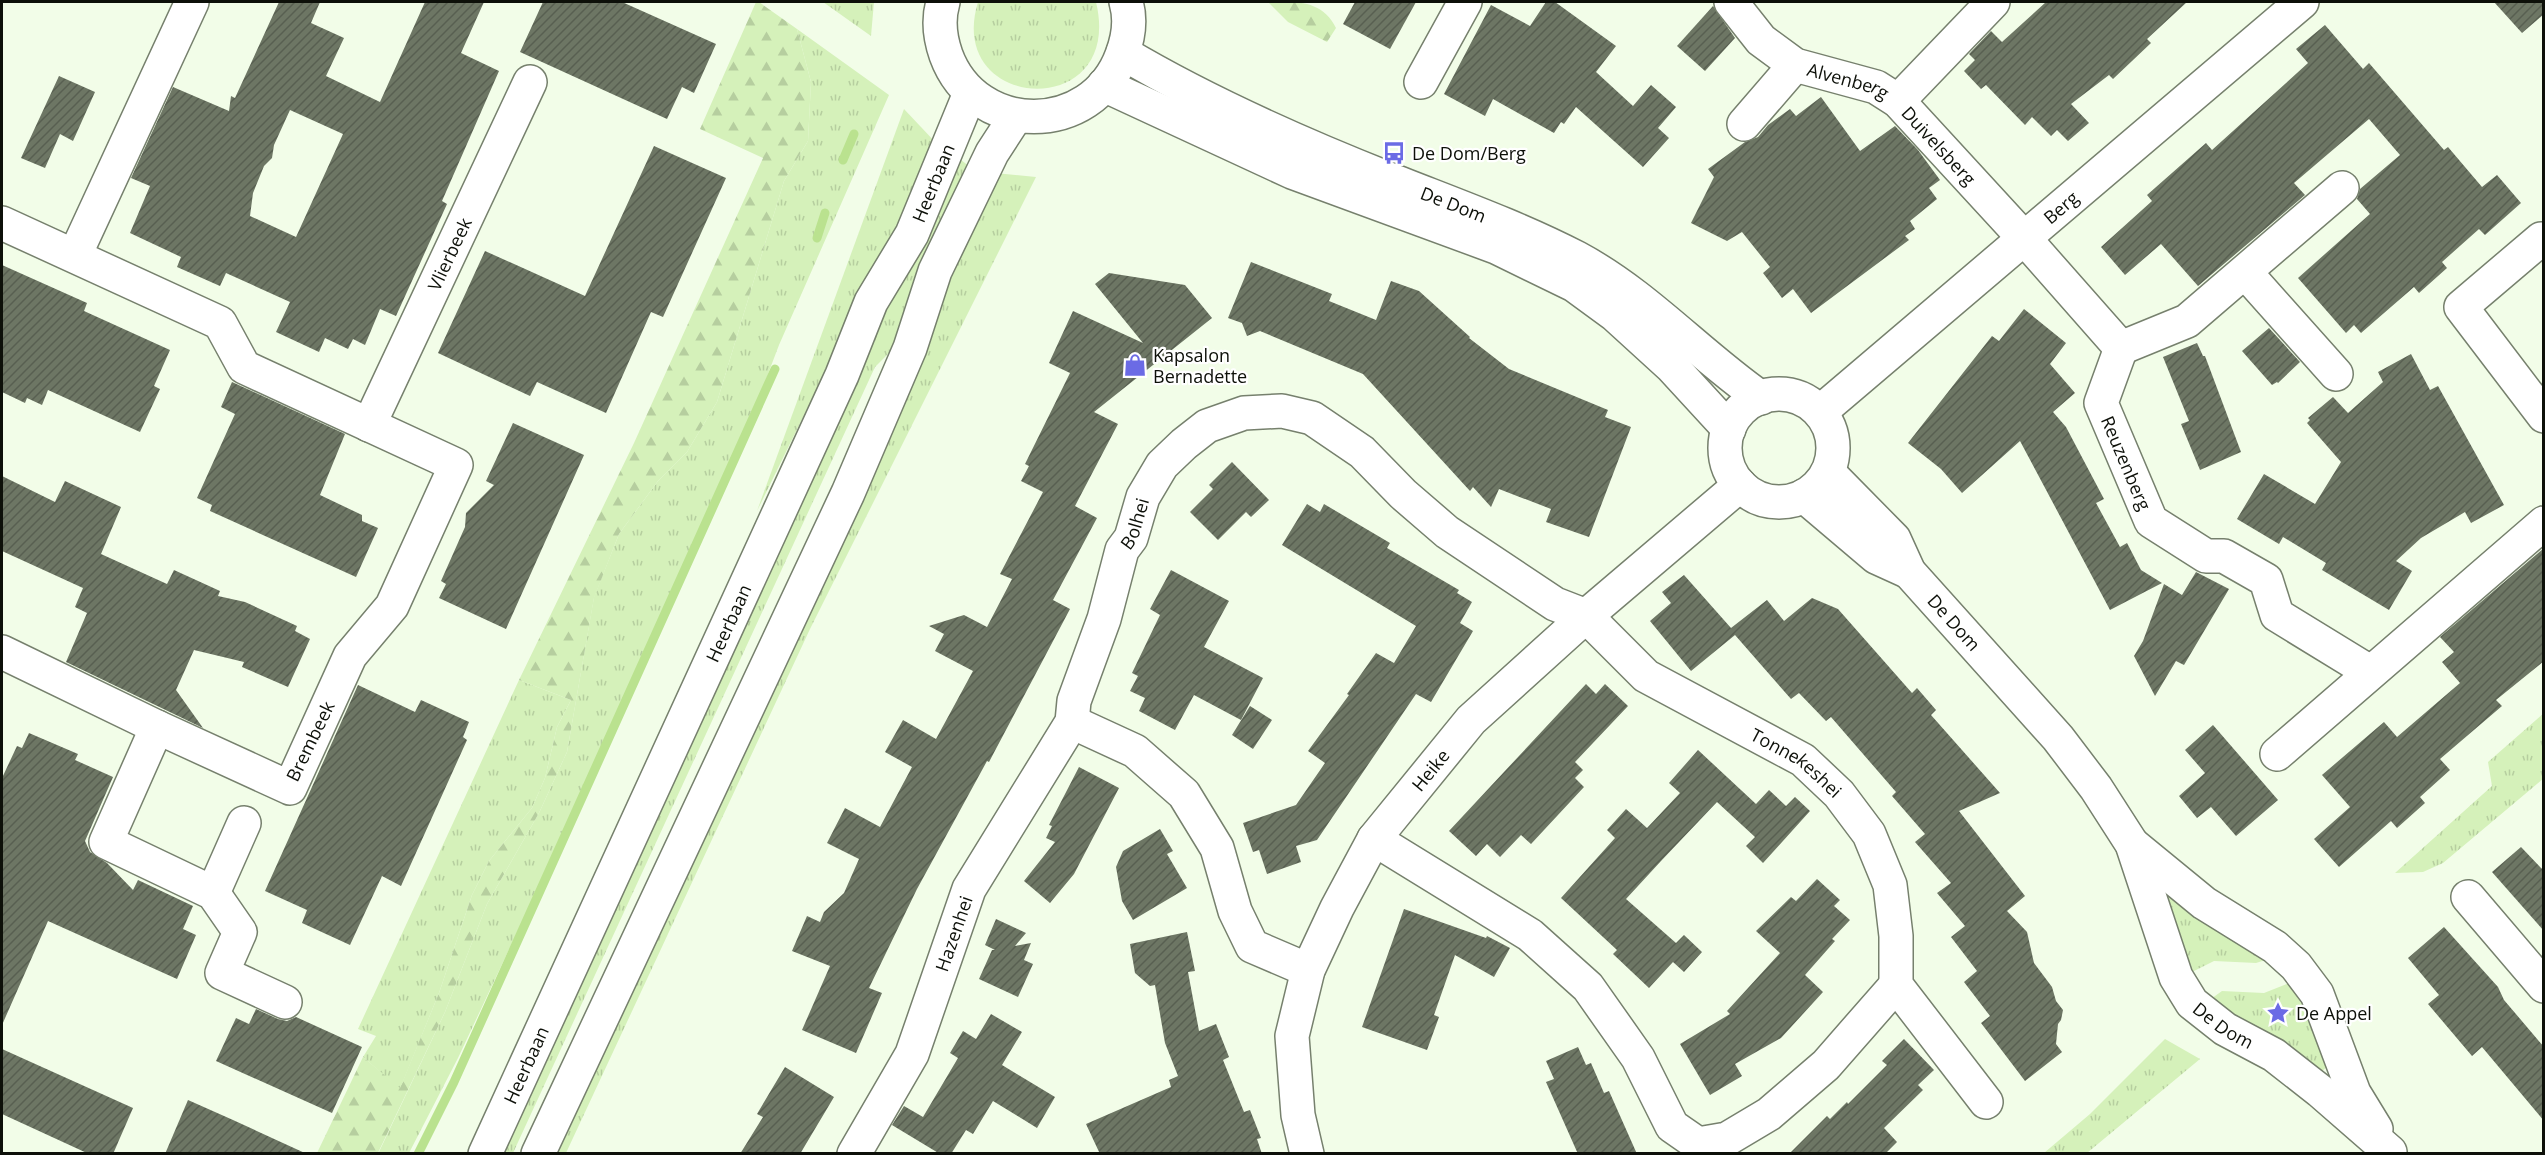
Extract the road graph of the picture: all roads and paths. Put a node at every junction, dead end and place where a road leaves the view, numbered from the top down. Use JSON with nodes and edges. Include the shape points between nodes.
{"nodes":[{"id":1,"x":192,"y":2,"type":"edge"},
{"id":2,"x":1126,"y":2,"type":"edge"},
{"id":3,"x":1466,"y":2,"type":"edge"},
{"id":4,"x":1731,"y":2,"type":"edge"},
{"id":5,"x":1993,"y":2,"type":"edge"},
{"id":6,"x":2302,"y":2,"type":"edge"},
{"id":7,"x":938,"y":4,"type":"edge"},
{"id":8,"x":1123,"y":53,"type":"junction"},
{"id":9,"x":1795,"y":65,"type":"junction"},
{"id":10,"x":530,"y":82,"type":"dead end"},
{"id":11,"x":1421,"y":82,"type":"dead end"},
{"id":12,"x":1104,"y":86,"type":"junction"},
{"id":13,"x":970,"y":93,"type":"junction"},
{"id":14,"x":1898,"y":101,"type":"junction"},
{"id":15,"x":1016,"y":116,"type":"junction"},
{"id":16,"x":1744,"y":124,"type":"dead end"},
{"id":17,"x":2342,"y":188,"type":"dead end"},
{"id":18,"x":2,"y":223,"type":"edge"},
{"id":19,"x":2024,"y":238,"type":"junction"},
{"id":20,"x":2544,"y":239,"type":"edge"},
{"id":21,"x":75,"y":255,"type":"junction"},
{"id":22,"x":2245,"y":272,"type":"junction"},
{"id":23,"x":2121,"y":348,"type":"junction"},
{"id":24,"x":2336,"y":374,"type":"dead end"},
{"id":25,"x":1761,"y":398,"type":"junction"},
{"id":26,"x":1820,"y":412,"type":"junction"},
{"id":27,"x":2544,"y":416,"type":"edge"},
{"id":28,"x":369,"y":425,"type":"junction"},
{"id":29,"x":1729,"y":429,"type":"junction"},
{"id":30,"x":1828,"y":472,"type":"junction"},
{"id":31,"x":1740,"y":485,"type":"junction"},
{"id":32,"x":1804,"y":496,"type":"junction"},
{"id":33,"x":2544,"y":523,"type":"edge"},
{"id":34,"x":1909,"y":572,"type":"junction"},
{"id":35,"x":1586,"y":616,"type":"junction"},
{"id":36,"x":2,"y":652,"type":"edge"},
{"id":37,"x":2370,"y":672,"type":"junction"},
{"id":38,"x":1072,"y":722,"type":"junction"},
{"id":39,"x":157,"y":727,"type":"junction"},
{"id":40,"x":2277,"y":754,"type":"dead end"},
{"id":41,"x":244,"y":823,"type":"dead end"},
{"id":42,"x":1374,"y":839,"type":"junction"},
{"id":43,"x":2132,"y":844,"type":"junction"},
{"id":44,"x":213,"y":893,"type":"junction"},
{"id":45,"x":2468,"y":897,"type":"dead end"},
{"id":46,"x":1308,"y":970,"type":"junction"},
{"id":47,"x":1896,"y":985,"type":"junction"},
{"id":48,"x":2544,"y":986,"type":"edge"},
{"id":49,"x":285,"y":1002,"type":"dead end"},
{"id":50,"x":1986,"y":1102,"type":"dead end"},
{"id":51,"x":1698,"y":1149,"type":"edge"},
{"id":52,"x":2390,"y":1153,"type":"edge"},
{"id":53,"x":485,"y":1154,"type":"edge"},
{"id":54,"x":538,"y":1154,"type":"edge"},
{"id":55,"x":854,"y":1154,"type":"edge"},
{"id":56,"x":1307,"y":1154,"type":"edge"}],
"edges":[{"from":1,"to":21,"type":"street"},
{"from":2,"to":8,"type":"street","via":[[1127,40]]},
{"from":3,"to":11,"type":"street"},
{"from":4,"to":9,"type":"street","name":"Alvenberg","via":[[1761,40]]},
{"from":5,"to":14,"type":"street","name":"Duivelsberg"},
{"from":6,"to":19,"type":"street","name":"Berg"},
{"from":7,"to":13,"type":"street","via":[[941,40],[951,69]]},
{"from":8,"to":12,"type":"street"},
{"from":8,"to":25,"type":"street","name":"De Dom","via":[[1284,136],[1515,229],[1578,259],[1638,298]]},
{"from":9,"to":14,"type":"street","name":"Alvenberg","via":[[1876,87]]},
{"from":9,"to":16,"type":"street","name":"Alvenberg"},
{"from":10,"to":28,"type":"street","name":"Vlierbeek"},
{"from":12,"to":15,"type":"street","via":[[1074,109],[1046,117]]},
{"from":12,"to":29,"type":"street","name":"De Dom","via":[[1292,172],[1496,247],[1574,285],[1615,315],[1664,360]]},
{"from":13,"to":15,"type":"street","via":[[991,108]]},
{"from":13,"to":53,"type":"street","name":"Heerbaan","via":[[912,234],[871,302]]},
{"from":14,"to":19,"type":"street","name":"Duivelsberg"},
{"from":15,"to":54,"type":"street","name":"Heerbaan","via":[[992,153],[934,271],[910,348],[848,493]]},
{"from":17,"to":22,"type":"street"},
{"from":18,"to":21,"type":"street"},
{"from":19,"to":23,"type":"street"},
{"from":19,"to":26,"type":"street","name":"Berg"},
{"from":20,"to":27,"type":"street","via":[[2461,307]]},
{"from":21,"to":28,"type":"street","via":[[220,323],[244,367]]},
{"from":22,"to":23,"type":"street","via":[[2187,321]]},
{"from":22,"to":24,"type":"street"},
{"from":23,"to":37,"type":"street","name":"Reuzenberg","via":[[2101,403],[2151,521],[2206,556],[2224,556],[2266,580],[2277,615]]},
{"from":25,"to":26,"type":"street","via":[[1776,394],[1792,396]]},
{"from":25,"to":29,"type":"street","via":[[1747,405]]},
{"from":26,"to":30,"type":"street","via":[[1833,440]]},
{"from":28,"to":39,"type":"street","name":"Brembeek","via":[[456,465],[392,606],[350,656],[290,788]]},
{"from":29,"to":31,"type":"street","via":[[1726,459]]},
{"from":30,"to":32,"type":"street"},
{"from":30,"to":34,"type":"street","name":"De Dom","via":[[1894,539]]},
{"from":31,"to":32,"type":"street","via":[[1770,502],[1788,502]]},
{"from":31,"to":35,"type":"street","name":"Heike"},
{"from":32,"to":34,"type":"street","name":"De Dom","via":[[1876,557]]},
{"from":33,"to":37,"type":"street"},
{"from":34,"to":43,"type":"street","name":"De Dom","via":[[2058,738]]},
{"from":35,"to":38,"type":"street","name":"Bolhei","via":[[1555,604],[1447,532],[1362,452],[1312,418],[1282,411],[1244,412],[1207,426],[1184,444],[1161,465],[1143,496],[1074,701]]},
{"from":35,"to":42,"type":"street","name":"Heike","via":[[1471,720]]},
{"from":35,"to":47,"type":"street","name":"Tonnekeshei","via":[[1646,676],[1803,760],[1839,794],[1869,834],[1890,885]]},
{"from":36,"to":39,"type":"street","name":"Brembeek"},
{"from":37,"to":40,"type":"street"},
{"from":38,"to":46,"type":"street","via":[[1135,751],[1184,794],[1217,848],[1234,911],[1252,946]]},
{"from":38,"to":55,"type":"street","name":"Hazenhei","via":[[969,888],[912,1054]]},
{"from":39,"to":44,"type":"street","via":[[106,842]]},
{"from":41,"to":44,"type":"street"},
{"from":42,"to":46,"type":"street","name":"Heike"},
{"from":42,"to":51,"type":"street","via":[[1530,935],[1588,987],[1638,1058],[1672,1126]]},
{"from":43,"to":52,"type":"street","name":"De Dom","via":[[2204,903],[2275,947],[2296,966],[2317,994],[2354,1093]]},
{"from":43,"to":52,"type":"street","name":"De Dom","via":[[2176,977],[2192,1003],[2225,1029],[2274,1055]]},
{"from":44,"to":49,"type":"street","via":[[240,932],[222,973]]},
{"from":45,"to":48,"type":"street"},
{"from":46,"to":56,"type":"street","name":"Heike","via":[[1292,1036],[1298,1115]]},
{"from":47,"to":50,"type":"street"},
{"from":47,"to":51,"type":"street","via":[[1826,1065],[1769,1113],[1727,1139]]}]}
